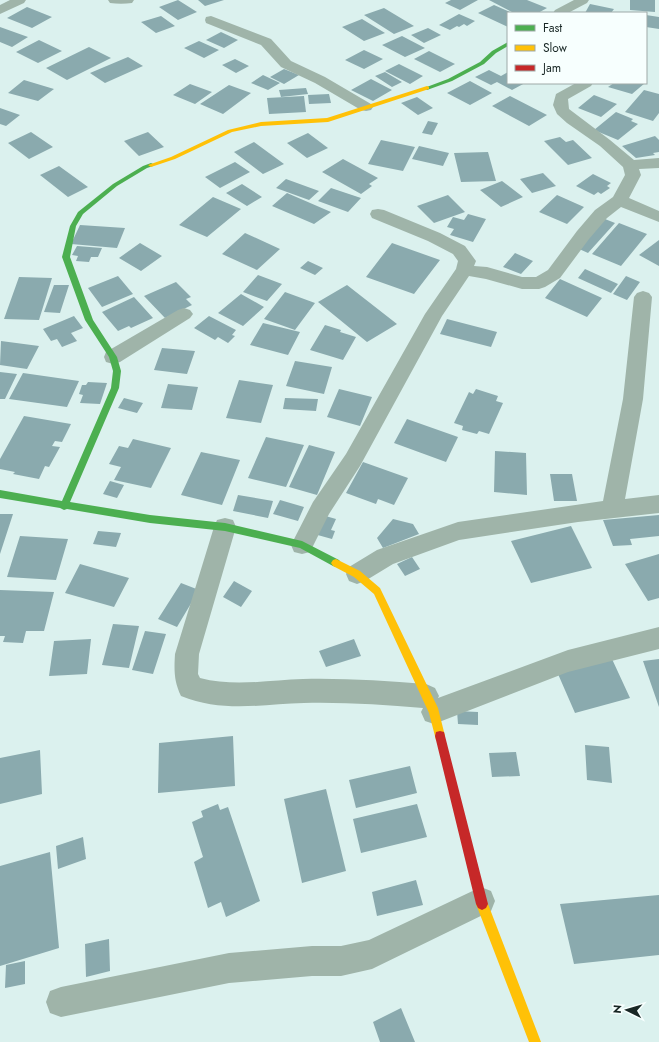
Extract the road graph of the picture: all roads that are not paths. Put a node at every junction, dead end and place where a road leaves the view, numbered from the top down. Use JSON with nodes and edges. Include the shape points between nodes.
{"nodes":[{"id":1,"x":20,"y":0,"type":"edge"},
{"id":2,"x":114,"y":0,"type":"edge"},
{"id":3,"x":128,"y":0,"type":"edge"},
{"id":4,"x":583,"y":0,"type":"edge"},
{"id":5,"x":0,"y":10,"type":"edge"},
{"id":6,"x":561,"y":12,"type":"edge"},
{"id":7,"x":211,"y":20,"type":"dead end"},
{"id":8,"x":507,"y":45,"type":"edge"},
{"id":9,"x":584,"y":84,"type":"edge"},
{"id":10,"x":366,"y":107,"type":"junction"},
{"id":11,"x":659,"y":163,"type":"edge"},
{"id":12,"x":630,"y":165,"type":"junction"},
{"id":13,"x":620,"y":200,"type":"junction"},
{"id":14,"x":378,"y":214,"type":"dead end"},
{"id":15,"x":659,"y":217,"type":"edge"},
{"id":16,"x":464,"y":270,"type":"junction"},
{"id":17,"x":643,"y":297,"type":"dead end"},
{"id":18,"x":184,"y":314,"type":"dead end"},
{"id":19,"x":113,"y":358,"type":"junction"},
{"id":20,"x":0,"y":494,"type":"edge"},
{"id":21,"x":659,"y":504,"type":"edge"},
{"id":22,"x":64,"y":506,"type":"junction"},
{"id":23,"x":612,"y":509,"type":"junction"},
{"id":24,"x":225,"y":527,"type":"junction"},
{"id":25,"x":302,"y":545,"type":"junction"},
{"id":26,"x":357,"y":574,"type":"junction"},
{"id":27,"x":659,"y":638,"type":"edge"},
{"id":28,"x":430,"y":704,"type":"junction"},
{"id":29,"x":481,"y":901,"type":"junction"},
{"id":30,"x":61,"y":1002,"type":"dead end"},
{"id":31,"x":535,"y":1042,"type":"edge"}],
"edges":[{"from":1,"to":5,"type":"street"},
{"from":2,"to":3,"type":"street"},
{"from":4,"to":6,"type":"street"},
{"from":7,"to":10,"type":"street","via":[[266,42],[286,64],[320,80]]},
{"from":8,"to":10,"type":"street","via":[[482,63],[450,80]]},
{"from":9,"to":12,"type":"street","via":[[561,97],[562,111]]},
{"from":10,"to":19,"type":"street","via":[[328,120],[261,124],[230,131],[174,158],[145,168],[115,185],[80,214],[73,226],[66,258],[89,320]]},
{"from":11,"to":12,"type":"street"},
{"from":12,"to":13,"type":"street","via":[[633,175]]},
{"from":13,"to":15,"type":"street"},
{"from":13,"to":16,"type":"street","via":[[601,214],[583,234],[554,274],[539,283],[522,283],[487,273]]},
{"from":14,"to":16,"type":"street","via":[[459,250],[467,261]]},
{"from":16,"to":25,"type":"street","via":[[434,314],[353,460],[321,508]]},
{"from":17,"to":23,"type":"street","via":[[633,399]]},
{"from":18,"to":19,"type":"street"},
{"from":19,"to":22,"type":"street","via":[[117,371],[115,388]]},
{"from":20,"to":22,"type":"street"},
{"from":21,"to":23,"type":"street"},
{"from":22,"to":24,"type":"street"},
{"from":23,"to":26,"type":"street","via":[[458,531],[385,557]]},
{"from":24,"to":25,"type":"street"},
{"from":24,"to":28,"type":"street","via":[[187,654],[186,674],[190,688],[211,693],[252,695],[351,691]]},
{"from":25,"to":26,"type":"street"},
{"from":26,"to":28,"type":"street","via":[[377,591]]},
{"from":27,"to":28,"type":"street","via":[[568,662]]},
{"from":28,"to":29,"type":"street"},
{"from":29,"to":30,"type":"street","via":[[372,954],[341,961],[229,968]]},
{"from":29,"to":31,"type":"street"}]}
